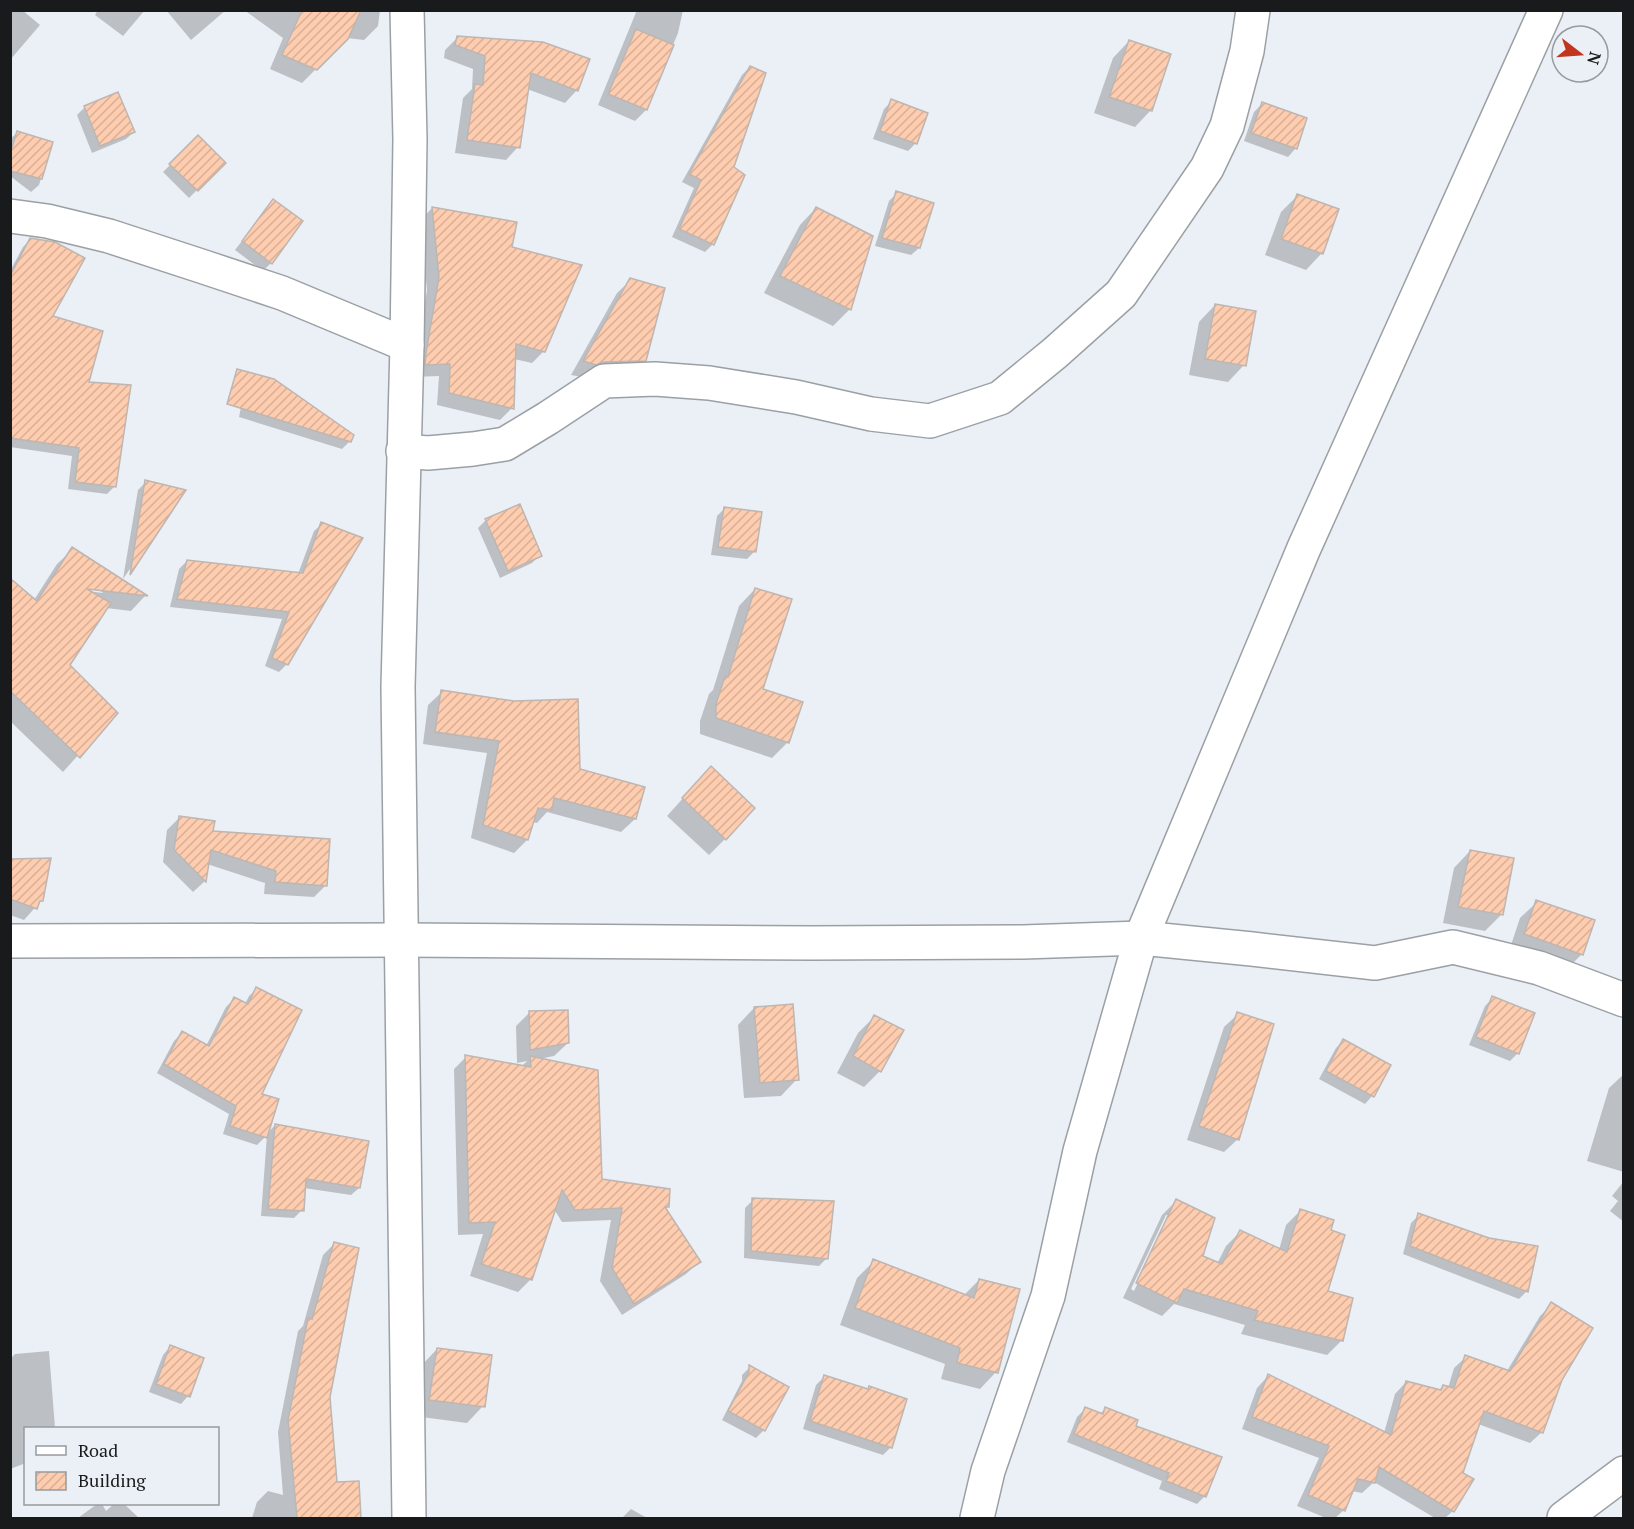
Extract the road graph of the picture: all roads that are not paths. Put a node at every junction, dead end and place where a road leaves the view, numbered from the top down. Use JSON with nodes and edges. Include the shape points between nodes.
{"nodes":[{"id":1,"x":407,"y":10,"type":"edge"},
{"id":2,"x":1253,"y":10,"type":"edge"},
{"id":3,"x":1546,"y":10,"type":"edge"},
{"id":4,"x":10,"y":216,"type":"edge"},
{"id":5,"x":407,"y":345,"type":"junction"},
{"id":6,"x":403,"y":451,"type":"junction"},
{"id":7,"x":1141,"y":938,"type":"junction"},
{"id":8,"x":401,"y":940,"type":"junction"},
{"id":9,"x":10,"y":941,"type":"edge"},
{"id":10,"x":1623,"y":1000,"type":"edge"},
{"id":11,"x":1623,"y":1473,"type":"edge"},
{"id":12,"x":409,"y":1518,"type":"edge"},
{"id":13,"x":977,"y":1518,"type":"edge"},
{"id":14,"x":1564,"y":1518,"type":"edge"}],
"edges":[{"from":1,"to":5,"type":"street"},
{"from":2,"to":6,"type":"street","via":[[1227,126],[1207,168],[1121,294],[1000,398],[930,421],[871,414],[709,383],[604,381],[505,444],[472,450]]},
{"from":3,"to":7,"type":"street","via":[[1304,548]]},
{"from":4,"to":5,"type":"street","via":[[109,237],[216,271],[282,293]]},
{"from":5,"to":6,"type":"street"},
{"from":6,"to":8,"type":"street","via":[[398,687]]},
{"from":7,"to":8,"type":"street","via":[[812,943]]},
{"from":7,"to":10,"type":"street","via":[[1376,963],[1453,947],[1539,968]]},
{"from":7,"to":13,"type":"street","via":[[1080,1151],[1048,1296],[988,1471]]},
{"from":8,"to":9,"type":"street"},
{"from":8,"to":12,"type":"street"},
{"from":11,"to":14,"type":"street"}]}
